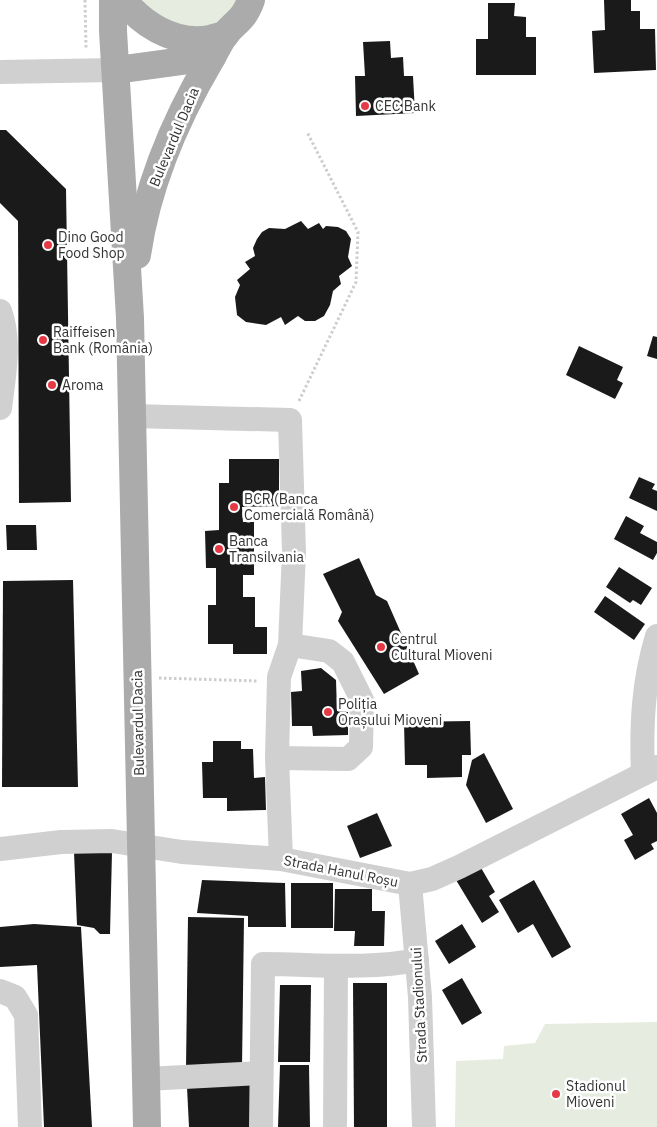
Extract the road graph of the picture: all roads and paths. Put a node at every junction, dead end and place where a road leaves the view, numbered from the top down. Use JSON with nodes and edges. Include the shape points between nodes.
{"nodes":[{"id":1,"x":85,"y":0,"type":"edge"},
{"id":2,"x":113,"y":0,"type":"edge"},
{"id":3,"x":124,"y":0,"type":"edge"},
{"id":4,"x":266,"y":0,"type":"edge"},
{"id":5,"x":232,"y":28,"type":"edge"},
{"id":6,"x":87,"y":70,"type":"junction"},
{"id":7,"x":116,"y":70,"type":"junction"},
{"id":8,"x":0,"y":72,"type":"edge"},
{"id":9,"x":307,"y":132,"type":"dead end"},
{"id":10,"x":0,"y":311,"type":"edge"},
{"id":11,"x":130,"y":318,"type":"junction"},
{"id":12,"x":0,"y":408,"type":"edge"},
{"id":13,"x":132,"y":416,"type":"junction"},
{"id":14,"x":290,"y":420,"type":"junction"},
{"id":15,"x":657,"y":636,"type":"edge"},
{"id":16,"x":290,"y":645,"type":"junction"},
{"id":17,"x":137,"y":677,"type":"junction"},
{"id":18,"x":279,"y":682,"type":"junction"},
{"id":19,"x":277,"y":758,"type":"junction"},
{"id":20,"x":650,"y":770,"type":"edge"},
{"id":21,"x":141,"y":846,"type":"junction"},
{"id":22,"x":0,"y":849,"type":"edge"},
{"id":23,"x":281,"y":859,"type":"junction"},
{"id":24,"x":410,"y":884,"type":"junction"},
{"id":25,"x":417,"y":960,"type":"junction"},
{"id":26,"x":336,"y":966,"type":"junction"},
{"id":27,"x":0,"y":992,"type":"edge"},
{"id":28,"x":260,"y":1073,"type":"junction"},
{"id":29,"x":146,"y":1080,"type":"junction"},
{"id":30,"x":30,"y":1127,"type":"edge"},
{"id":31,"x":147,"y":1127,"type":"edge"},
{"id":32,"x":261,"y":1127,"type":"edge"},
{"id":33,"x":335,"y":1127,"type":"edge"},
{"id":34,"x":424,"y":1127,"type":"edge"}],
"edges":[{"from":1,"to":6,"type":"path"},
{"from":2,"to":7,"type":"main road","name":"Bulevardul Dacia"},
{"from":3,"to":5,"type":"main road","via":[[137,16],[159,31],[183,38],[202,40]]},
{"from":4,"to":5,"type":"main road"},
{"from":5,"to":7,"type":"main road"},
{"from":5,"to":11,"type":"main road","name":"Bulevardul Dacia","via":[[182,111],[152,190],[141,227]]},
{"from":6,"to":7,"type":"street"},
{"from":6,"to":8,"type":"street"},
{"from":7,"to":11,"type":"main road","name":"Bulevardul Dacia"},
{"from":9,"to":14,"type":"path","via":[[358,232],[356,282]]},
{"from":10,"to":12,"type":"street","via":[[4,323],[6,365]]},
{"from":11,"to":13,"type":"main road","name":"Bulevardul Dacia"},
{"from":13,"to":14,"type":"street"},
{"from":13,"to":17,"type":"main road","name":"Bulevardul Dacia"},
{"from":14,"to":16,"type":"street","via":[[294,552]]},
{"from":15,"to":20,"type":"street","via":[[644,688],[641,732]]},
{"from":16,"to":18,"type":"street"},
{"from":16,"to":19,"type":"street","via":[[329,651],[343,662],[362,700],[361,747],[348,759]]},
{"from":17,"to":18,"type":"path"},
{"from":17,"to":21,"type":"main road","name":"Bulevardul Dacia"},
{"from":18,"to":19,"type":"street"},
{"from":19,"to":23,"type":"street"},
{"from":20,"to":24,"type":"street","name":"Strada Hanul Roșu","via":[[460,868]]},
{"from":21,"to":22,"type":"street","name":"Strada Hanul Roșu","via":[[112,841],[61,842]]},
{"from":21,"to":23,"type":"street","name":"Strada Hanul Roșu"},
{"from":21,"to":29,"type":"main road","name":"Bulevardul Dacia"},
{"from":23,"to":24,"type":"street","name":"Strada Hanul Roșu"},
{"from":24,"to":25,"type":"street","name":"Strada Stadionului"},
{"from":25,"to":26,"type":"street"},
{"from":25,"to":34,"type":"street","name":"Strada Stadionului"},
{"from":26,"to":28,"type":"street","via":[[263,964]]},
{"from":26,"to":33,"type":"street"},
{"from":27,"to":30,"type":"street","via":[[15,997],[26,1015]]},
{"from":28,"to":29,"type":"street"},
{"from":28,"to":32,"type":"street"},
{"from":29,"to":31,"type":"main road","name":"Bulevardul Dacia"}]}
